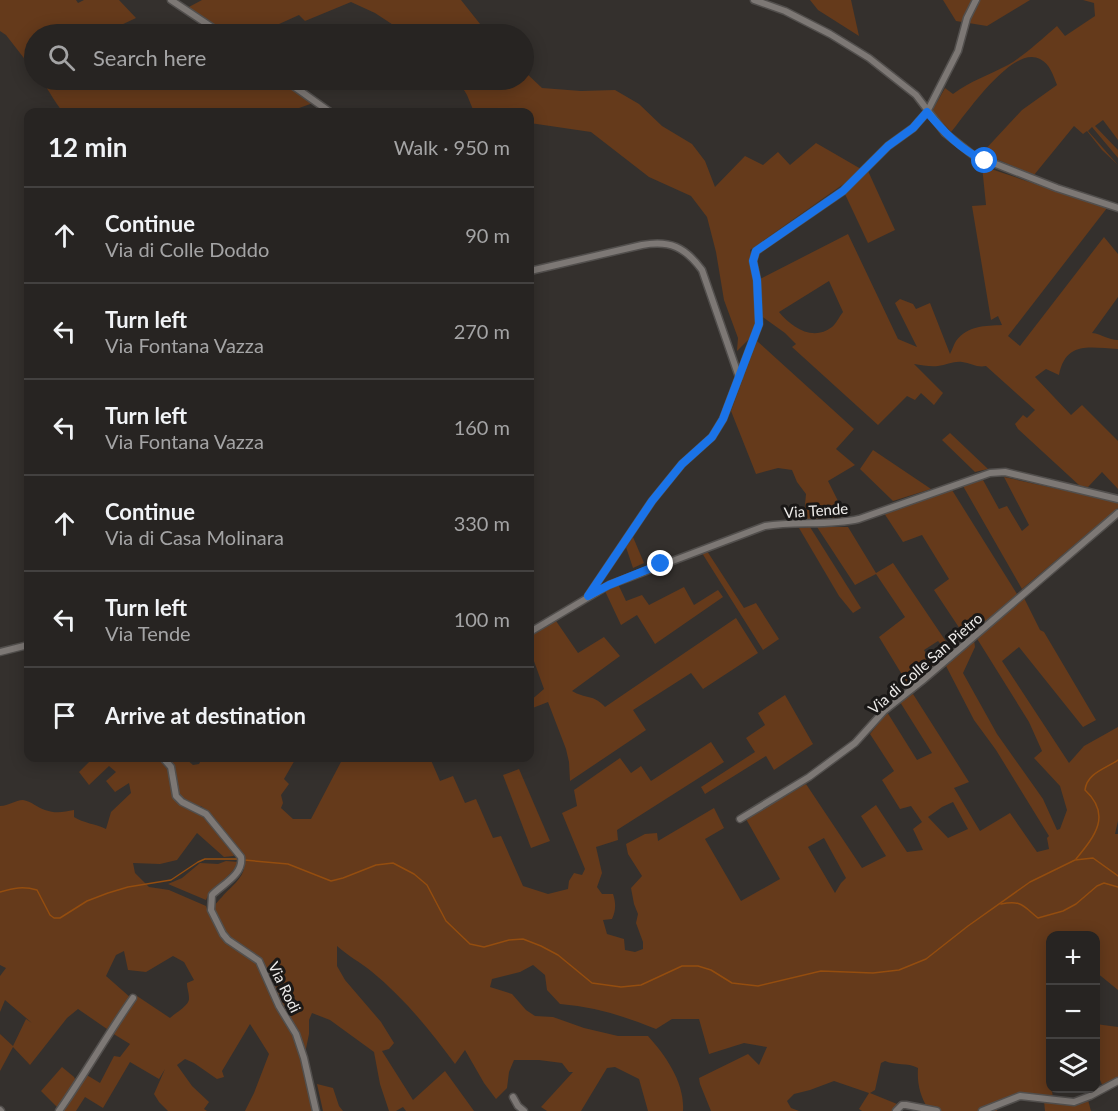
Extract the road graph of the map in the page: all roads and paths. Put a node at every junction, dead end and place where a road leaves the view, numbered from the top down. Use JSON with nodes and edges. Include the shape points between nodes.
{"nodes":[{"id":1,"x":171,"y":0,"type":"edge"},
{"id":2,"x":754,"y":0,"type":"edge"},
{"id":3,"x":976,"y":0,"type":"edge"},
{"id":4,"x":207,"y":24,"type":"edge"},
{"id":5,"x":299,"y":90,"type":"edge"},
{"id":6,"x":324,"y":108,"type":"edge"},
{"id":7,"x":927,"y":112,"type":"junction"},
{"id":8,"x":1118,"y":208,"type":"edge"},
{"id":9,"x":534,"y":270,"type":"edge"},
{"id":10,"x":739,"y":378,"type":"junction"},
{"id":11,"x":1118,"y":499,"type":"edge"},
{"id":12,"x":1118,"y":513,"type":"edge"},
{"id":13,"x":588,"y":596,"type":"junction"},
{"id":14,"x":534,"y":630,"type":"edge"},
{"id":15,"x":24,"y":646,"type":"edge"},
{"id":16,"x":0,"y":652,"type":"edge"},
{"id":17,"x":166,"y":762,"type":"edge"},
{"id":18,"x":740,"y":819,"type":"dead end"},
{"id":19,"x":133,"y":998,"type":"dead end"},
{"id":20,"x":1118,"y":1081,"type":"edge"},
{"id":21,"x":513,"y":1097,"type":"dead end"},
{"id":22,"x":59,"y":1111,"type":"edge"},
{"id":23,"x":316,"y":1111,"type":"edge"},
{"id":24,"x":524,"y":1111,"type":"edge"},
{"id":25,"x":897,"y":1111,"type":"edge"},
{"id":26,"x":937,"y":1111,"type":"edge"},
{"id":27,"x":982,"y":1111,"type":"edge"}],
"edges":[{"from":1,"to":4,"type":"street"},
{"from":2,"to":7,"type":"street","via":[[785,11],[869,58],[916,95]]},
{"from":3,"to":7,"type":"street","via":[[958,51]]},
{"from":5,"to":6,"type":"street"},
{"from":7,"to":8,"type":"street","via":[[945,133],[973,155]]},
{"from":7,"to":10,"type":"street","via":[[843,191],[756,251],[753,261],[759,324]]},
{"from":9,"to":10,"type":"street","via":[[653,243],[673,245],[702,270]]},
{"from":10,"to":13,"type":"street","via":[[712,437],[682,464],[652,501]]},
{"from":11,"to":13,"type":"street","name":"Via Tende","via":[[1005,472],[990,473],[859,519],[765,526],[630,576]]},
{"from":12,"to":18,"type":"street","name":"Via di Colle San Pietro","via":[[884,711],[855,743],[809,777]]},
{"from":13,"to":14,"type":"street","name":"Via Tende"},
{"from":15,"to":16,"type":"street"},
{"from":17,"to":23,"type":"street","name":"Via Rodi","via":[[171,767],[176,795],[206,814],[242,862],[237,873],[212,895],[212,914],[226,938],[263,968],[300,1044]]},
{"from":19,"to":22,"type":"street"},
{"from":20,"to":27,"type":"street","via":[[1074,1102],[1020,1096]]},
{"from":21,"to":24,"type":"street"},
{"from":25,"to":26,"type":"street","via":[[902,1105]]}]}
